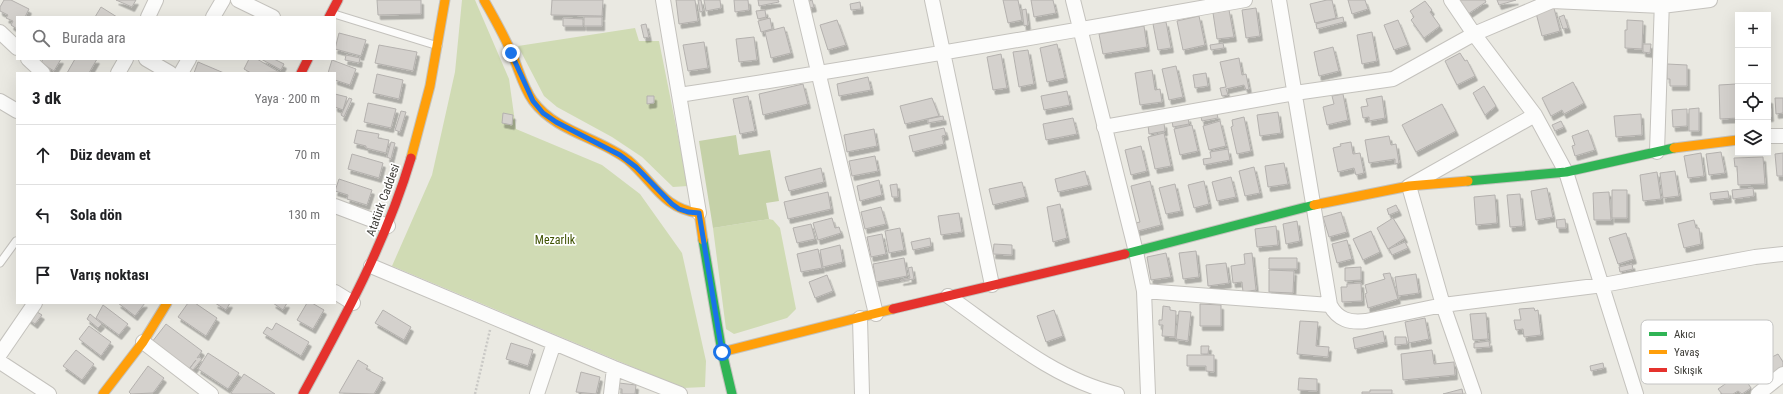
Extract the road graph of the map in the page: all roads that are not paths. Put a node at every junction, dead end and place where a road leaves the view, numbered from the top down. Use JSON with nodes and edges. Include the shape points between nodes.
{"nodes":[{"id":1,"x":156,"y":0,"type":"edge"},
{"id":2,"x":223,"y":0,"type":"edge"},
{"id":3,"x":238,"y":0,"type":"edge"},
{"id":4,"x":338,"y":0,"type":"edge"},
{"id":5,"x":445,"y":0,"type":"edge"},
{"id":6,"x":484,"y":0,"type":"edge"},
{"id":7,"x":663,"y":0,"type":"edge"},
{"id":8,"x":800,"y":0,"type":"edge"},
{"id":9,"x":932,"y":0,"type":"edge"},
{"id":10,"x":1073,"y":0,"type":"edge"},
{"id":11,"x":1245,"y":0,"type":"edge"},
{"id":12,"x":1279,"y":0,"type":"edge"},
{"id":13,"x":1451,"y":0,"type":"edge"},
{"id":14,"x":1710,"y":0,"type":"edge"},
{"id":15,"x":1662,"y":3,"type":"edge"},
{"id":16,"x":330,"y":15,"type":"edge"},
{"id":17,"x":148,"y":16,"type":"edge"},
{"id":18,"x":214,"y":16,"type":"edge"},
{"id":19,"x":271,"y":16,"type":"edge"},
{"id":20,"x":336,"y":17,"type":"edge"},
{"id":21,"x":1080,"y":30,"type":"junction"},
{"id":22,"x":0,"y":32,"type":"edge"},
{"id":23,"x":1474,"y":34,"type":"junction"},
{"id":24,"x":438,"y":46,"type":"junction"},
{"id":25,"x":16,"y":47,"type":"edge"},
{"id":26,"x":943,"y":52,"type":"junction"},
{"id":27,"x":29,"y":60,"type":"edge"},
{"id":28,"x":125,"y":60,"type":"edge"},
{"id":29,"x":148,"y":60,"type":"edge"},
{"id":30,"x":188,"y":60,"type":"edge"},
{"id":31,"x":308,"y":60,"type":"edge"},
{"id":32,"x":42,"y":72,"type":"edge"},
{"id":33,"x":119,"y":72,"type":"edge"},
{"id":34,"x":168,"y":72,"type":"edge"},
{"id":35,"x":182,"y":72,"type":"edge"},
{"id":36,"x":302,"y":72,"type":"edge"},
{"id":37,"x":817,"y":74,"type":"junction"},
{"id":38,"x":1295,"y":93,"type":"junction"},
{"id":39,"x":679,"y":95,"type":"junction"},
{"id":40,"x":0,"y":101,"type":"edge"},
{"id":41,"x":16,"y":110,"type":"edge"},
{"id":42,"x":1535,"y":115,"type":"junction"},
{"id":43,"x":1104,"y":127,"type":"junction"},
{"id":44,"x":1771,"y":136,"type":"edge"},
{"id":45,"x":1783,"y":136,"type":"edge"},
{"id":46,"x":1735,"y":140,"type":"edge"},
{"id":47,"x":1657,"y":152,"type":"junction"},
{"id":48,"x":1566,"y":172,"type":"junction"},
{"id":49,"x":1409,"y":186,"type":"junction"},
{"id":50,"x":1314,"y":204,"type":"junction"},
{"id":51,"x":336,"y":206,"type":"edge"},
{"id":52,"x":699,"y":213,"type":"junction"},
{"id":53,"x":388,"y":226,"type":"junction"},
{"id":54,"x":16,"y":241,"type":"edge"},
{"id":55,"x":1136,"y":252,"type":"junction"},
{"id":56,"x":1783,"y":254,"type":"edge"},
{"id":57,"x":0,"y":263,"type":"edge"},
{"id":58,"x":371,"y":266,"type":"junction"},
{"id":59,"x":992,"y":285,"type":"junction"},
{"id":60,"x":1603,"y":285,"type":"junction"},
{"id":61,"x":1144,"y":291,"type":"junction"},
{"id":62,"x":336,"y":293,"type":"edge"},
{"id":63,"x":948,"y":296,"type":"junction"},
{"id":64,"x":353,"y":303,"type":"junction"},
{"id":65,"x":34,"y":304,"type":"edge"},
{"id":66,"x":167,"y":304,"type":"edge"},
{"id":67,"x":1330,"y":305,"type":"junction"},
{"id":68,"x":1443,"y":305,"type":"junction"},
{"id":69,"x":876,"y":314,"type":"junction"},
{"id":70,"x":860,"y":318,"type":"junction"},
{"id":71,"x":143,"y":342,"type":"junction"},
{"id":72,"x":554,"y":343,"type":"junction"},
{"id":73,"x":722,"y":352,"type":"junction"},
{"id":74,"x":0,"y":354,"type":"edge"},
{"id":75,"x":0,"y":362,"type":"edge"},
{"id":76,"x":614,"y":368,"type":"junction"},
{"id":77,"x":1783,"y":374,"type":"edge"},
{"id":78,"x":1773,"y":382,"type":"edge"},
{"id":79,"x":1770,"y":384,"type":"edge"},
{"id":80,"x":49,"y":394,"type":"edge"},
{"id":81,"x":103,"y":394,"type":"edge"},
{"id":82,"x":211,"y":394,"type":"edge"},
{"id":83,"x":303,"y":394,"type":"edge"},
{"id":84,"x":538,"y":394,"type":"edge"},
{"id":85,"x":611,"y":394,"type":"edge"},
{"id":86,"x":680,"y":394,"type":"edge"},
{"id":87,"x":732,"y":394,"type":"edge"},
{"id":88,"x":862,"y":394,"type":"edge"},
{"id":89,"x":1118,"y":394,"type":"edge"},
{"id":90,"x":1148,"y":394,"type":"edge"},
{"id":91,"x":1474,"y":394,"type":"edge"},
{"id":92,"x":1636,"y":394,"type":"edge"},
{"id":93,"x":1758,"y":394,"type":"edge"}],
"edges":[{"from":1,"to":17,"type":"street"},
{"from":2,"to":18,"type":"street"},
{"from":3,"to":19,"type":"street"},
{"from":4,"to":16,"type":"street"},
{"from":5,"to":24,"type":"street","name":"Atatürk Caddesi"},
{"from":6,"to":52,"type":"street","via":[[526,89],[543,113],[620,155],[679,209]]},
{"from":7,"to":39,"type":"street"},
{"from":8,"to":37,"type":"street"},
{"from":9,"to":26,"type":"street"},
{"from":10,"to":21,"type":"street"},
{"from":11,"to":21,"type":"street"},
{"from":12,"to":38,"type":"street"},
{"from":13,"to":23,"type":"street"},
{"from":14,"to":15,"type":"street"},
{"from":15,"to":23,"type":"street","via":[[1552,1]]},
{"from":15,"to":47,"type":"street"},
{"from":20,"to":24,"type":"lane"},
{"from":21,"to":26,"type":"street"},
{"from":21,"to":43,"type":"street"},
{"from":22,"to":25,"type":"street"},
{"from":23,"to":38,"type":"street","via":[[1393,79]]},
{"from":23,"to":42,"type":"street"},
{"from":24,"to":53,"type":"street","name":"Atatürk Caddesi","via":[[414,151]]},
{"from":26,"to":37,"type":"street"},
{"from":26,"to":59,"type":"street"},
{"from":27,"to":32,"type":"street"},
{"from":28,"to":33,"type":"street"},
{"from":29,"to":34,"type":"street"},
{"from":30,"to":35,"type":"street"},
{"from":31,"to":36,"type":"street"},
{"from":37,"to":39,"type":"street"},
{"from":37,"to":69,"type":"street"},
{"from":38,"to":43,"type":"street"},
{"from":38,"to":50,"type":"street"},
{"from":39,"to":52,"type":"street"},
{"from":40,"to":41,"type":"street"},
{"from":42,"to":48,"type":"street"},
{"from":42,"to":49,"type":"street"},
{"from":43,"to":55,"type":"street"},
{"from":44,"to":45,"type":"street"},
{"from":46,"to":47,"type":"street"},
{"from":47,"to":48,"type":"street"},
{"from":48,"to":49,"type":"street"},
{"from":48,"to":60,"type":"street"},
{"from":49,"to":50,"type":"street"},
{"from":49,"to":68,"type":"street"},
{"from":50,"to":55,"type":"street"},
{"from":50,"to":67,"type":"street"},
{"from":51,"to":53,"type":"street"},
{"from":52,"to":73,"type":"street"},
{"from":53,"to":58,"type":"street","name":"Atatürk Caddesi"},
{"from":54,"to":57,"type":"lane"},
{"from":55,"to":59,"type":"street"},
{"from":55,"to":61,"type":"street"},
{"from":56,"to":60,"type":"street"},
{"from":58,"to":64,"type":"street","name":"Atatürk Caddesi"},
{"from":58,"to":72,"type":"street"},
{"from":59,"to":63,"type":"street"},
{"from":60,"to":68,"type":"street"},
{"from":60,"to":92,"type":"street"},
{"from":61,"to":67,"type":"street"},
{"from":61,"to":90,"type":"street"},
{"from":62,"to":64,"type":"street"},
{"from":63,"to":69,"type":"street"},
{"from":63,"to":89,"type":"street","via":[[1046,365],[1100,390]]},
{"from":64,"to":83,"type":"street","name":"Atatürk Caddesi"},
{"from":65,"to":74,"type":"street"},
{"from":66,"to":71,"type":"street"},
{"from":67,"to":68,"type":"street","via":[[1339,317],[1356,322]]},
{"from":68,"to":91,"type":"street"},
{"from":69,"to":70,"type":"street"},
{"from":70,"to":73,"type":"street"},
{"from":70,"to":88,"type":"street"},
{"from":71,"to":81,"type":"street"},
{"from":71,"to":82,"type":"street"},
{"from":72,"to":76,"type":"street"},
{"from":72,"to":84,"type":"street"},
{"from":73,"to":87,"type":"street"},
{"from":75,"to":80,"type":"street"},
{"from":76,"to":85,"type":"street"},
{"from":76,"to":86,"type":"street"},
{"from":77,"to":78,"type":"street"},
{"from":79,"to":93,"type":"street"}]}
